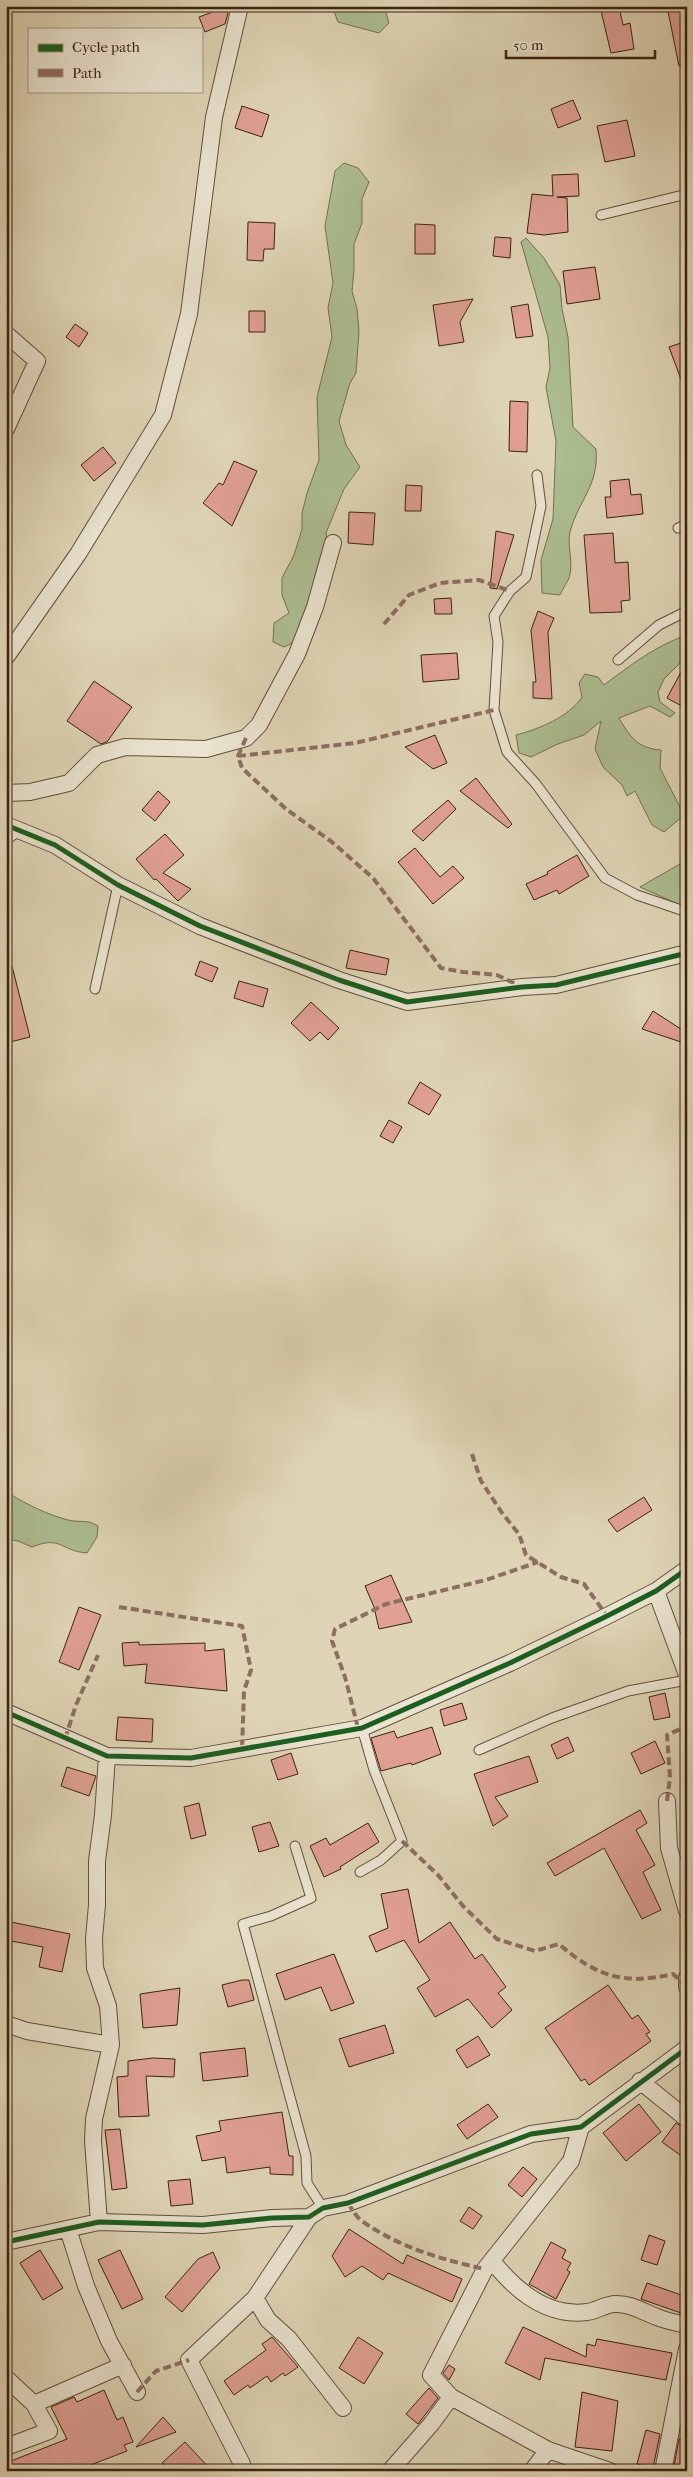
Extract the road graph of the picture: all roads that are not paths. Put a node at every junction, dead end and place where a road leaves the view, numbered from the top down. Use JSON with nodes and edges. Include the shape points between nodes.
{"nodes":[{"id":1,"x":240,"y":6,"type":"edge"},
{"id":2,"x":687,"y":194,"type":"edge"},
{"id":3,"x":602,"y":215,"type":"dead end"},
{"id":4,"x":6,"y":334,"type":"edge"},
{"id":5,"x":6,"y":429,"type":"edge"},
{"id":6,"x":537,"y":475,"type":"dead end"},
{"id":7,"x":333,"y":543,"type":"dead end"},
{"id":8,"x":687,"y":610,"type":"edge"},
{"id":9,"x":6,"y":656,"type":"edge"},
{"id":10,"x":618,"y":660,"type":"dead end"},
{"id":11,"x":6,"y":793,"type":"edge"},
{"id":12,"x":10,"y":832,"type":"edge"},
{"id":13,"x":118,"y":885,"type":"junction"},
{"id":14,"x":687,"y":912,"type":"edge"},
{"id":15,"x":687,"y":953,"type":"edge"},
{"id":16,"x":95,"y":989,"type":"dead end"},
{"id":17,"x":687,"y":1569,"type":"edge"},
{"id":18,"x":656,"y":1591,"type":"junction"},
{"id":19,"x":687,"y":1675,"type":"edge"},
{"id":20,"x":687,"y":1680,"type":"edge"},
{"id":21,"x":6,"y":1712,"type":"edge"},
{"id":22,"x":362,"y":1728,"type":"junction"},
{"id":23,"x":479,"y":1750,"type":"dead end"},
{"id":24,"x":107,"y":1756,"type":"junction"},
{"id":25,"x":667,"y":1801,"type":"dead end"},
{"id":26,"x":295,"y":1846,"type":"dead end"},
{"id":27,"x":360,"y":1872,"type":"dead end"},
{"id":28,"x":687,"y":1911,"type":"edge"},
{"id":29,"x":687,"y":1977,"type":"edge"},
{"id":30,"x":687,"y":1987,"type":"edge"},
{"id":31,"x":6,"y":2024,"type":"edge"},
{"id":32,"x":111,"y":2045,"type":"junction"},
{"id":33,"x":687,"y":2048,"type":"edge"},
{"id":34,"x":640,"y":2081,"type":"junction"},
{"id":35,"x":687,"y":2119,"type":"edge"},
{"id":36,"x":581,"y":2127,"type":"junction"},
{"id":37,"x":323,"y":2208,"type":"junction"},
{"id":38,"x":309,"y":2218,"type":"junction"},
{"id":39,"x":99,"y":2222,"type":"junction"},
{"id":40,"x":68,"y":2229,"type":"junction"},
{"id":41,"x":6,"y":2242,"type":"edge"},
{"id":42,"x":493,"y":2262,"type":"junction"},
{"id":43,"x":255,"y":2298,"type":"junction"},
{"id":44,"x":687,"y":2325,"type":"edge"},
{"id":45,"x":687,"y":2349,"type":"edge"},
{"id":46,"x":123,"y":2365,"type":"junction"},
{"id":47,"x":6,"y":2378,"type":"edge"},
{"id":48,"x":136,"y":2392,"type":"dead end"},
{"id":49,"x":451,"y":2397,"type":"junction"},
{"id":50,"x":34,"y":2404,"type":"junction"},
{"id":51,"x":343,"y":2408,"type":"dead end"},
{"id":52,"x":6,"y":2447,"type":"edge"},
{"id":53,"x":548,"y":2450,"type":"junction"},
{"id":54,"x":243,"y":2471,"type":"edge"},
{"id":55,"x":390,"y":2471,"type":"edge"},
{"id":56,"x":532,"y":2471,"type":"edge"},
{"id":57,"x":610,"y":2471,"type":"edge"},
{"id":58,"x":663,"y":2471,"type":"edge"}],
"edges":[{"from":1,"to":9,"type":"street","via":[[214,117],[189,314],[163,415],[78,554]]},
{"from":2,"to":3,"type":"lane"},
{"from":4,"to":5,"type":"street","via":[[37,361]]},
{"from":6,"to":14,"type":"lane","via":[[540,506],[526,577],[510,591],[494,616],[498,642],[494,710],[507,752],[536,784],[605,878],[637,896]]},
{"from":7,"to":11,"type":"street","via":[[315,607],[297,654],[259,725],[246,738],[206,749],[125,747],[97,755],[69,783],[30,792]]},
{"from":8,"to":10,"type":"lane","via":[[659,625]]},
{"from":12,"to":13,"type":"street","via":[[55,845]]},
{"from":13,"to":15,"type":"street","via":[[200,926],[407,1002],[556,985]]},
{"from":13,"to":16,"type":"lane"},
{"from":17,"to":18,"type":"street"},
{"from":18,"to":19,"type":"street"},
{"from":18,"to":22,"type":"street","via":[[510,1663]]},
{"from":20,"to":23,"type":"lane","via":[[619,1694],[552,1718]]},
{"from":21,"to":24,"type":"street"},
{"from":22,"to":24,"type":"street","via":[[191,1758]]},
{"from":22,"to":27,"type":"lane","via":[[374,1770],[402,1841],[381,1860]]},
{"from":24,"to":32,"type":"street","via":[[94,1938],[95,1968],[108,2006]]},
{"from":25,"to":28,"type":"street","via":[[669,1848]]},
{"from":26,"to":37,"type":"lane","via":[[311,1898],[272,1916],[243,1924],[306,2156],[307,2183]]},
{"from":29,"to":30,"type":"street"},
{"from":31,"to":32,"type":"street","via":[[27,2031]]},
{"from":32,"to":39,"type":"street","via":[[94,2119]]},
{"from":33,"to":34,"type":"street"},
{"from":34,"to":35,"type":"street"},
{"from":34,"to":36,"type":"street"},
{"from":36,"to":37,"type":"street","via":[[531,2134],[348,2203]]},
{"from":36,"to":42,"type":"street","via":[[572,2161]]},
{"from":37,"to":38,"type":"street"},
{"from":38,"to":39,"type":"street","via":[[203,2225]]},
{"from":38,"to":43,"type":"street"},
{"from":39,"to":40,"type":"street"},
{"from":40,"to":41,"type":"street"},
{"from":40,"to":46,"type":"street","via":[[86,2286],[109,2342]]},
{"from":42,"to":44,"type":"street","via":[[505,2277],[536,2303],[570,2314],[590,2312],[615,2303]]},
{"from":42,"to":49,"type":"street","via":[[485,2269],[431,2375]]},
{"from":43,"to":51,"type":"street","via":[[268,2320],[289,2339]]},
{"from":43,"to":54,"type":"street","via":[[189,2360]]},
{"from":45,"to":58,"type":"street"},
{"from":46,"to":48,"type":"street"},
{"from":46,"to":50,"type":"street"},
{"from":47,"to":50,"type":"street"},
{"from":49,"to":53,"type":"street"},
{"from":49,"to":55,"type":"street"},
{"from":50,"to":52,"type":"street","via":[[49,2431]]},
{"from":53,"to":56,"type":"street"},
{"from":53,"to":57,"type":"street"}]}
